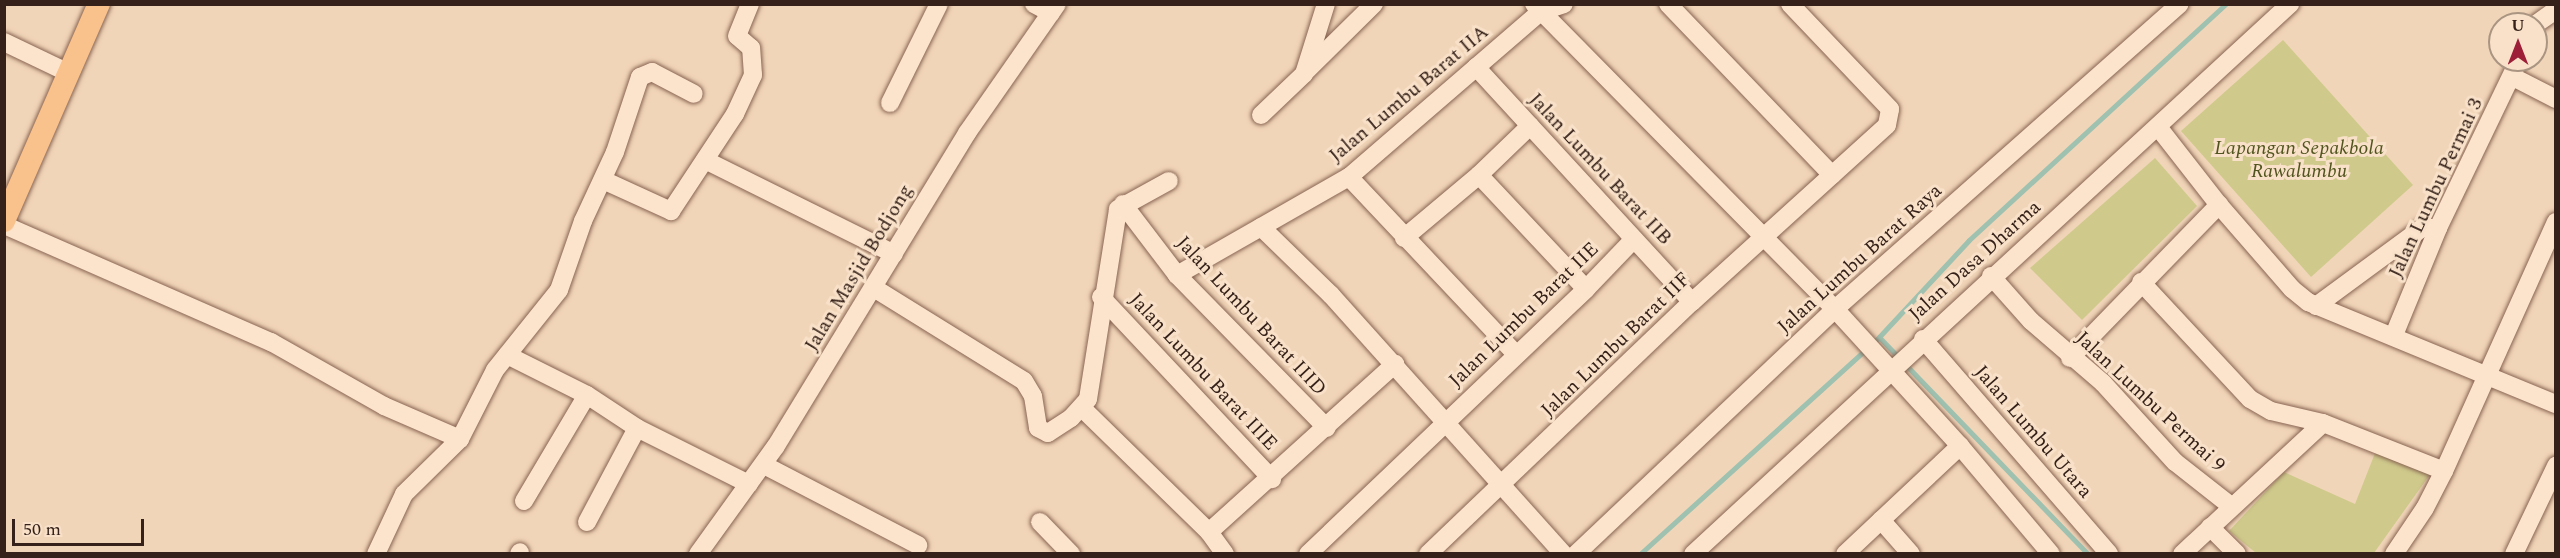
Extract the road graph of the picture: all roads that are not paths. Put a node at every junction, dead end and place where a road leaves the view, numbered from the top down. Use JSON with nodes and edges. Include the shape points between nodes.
{"nodes":[{"id":1,"x":99,"y":4,"type":"edge"},
{"id":2,"x":750,"y":4,"type":"edge"},
{"id":3,"x":939,"y":4,"type":"edge"},
{"id":4,"x":1034,"y":4,"type":"edge"},
{"id":5,"x":1326,"y":4,"type":"edge"},
{"id":6,"x":1374,"y":4,"type":"edge"},
{"id":7,"x":1564,"y":4,"type":"edge"},
{"id":8,"x":1668,"y":4,"type":"edge"},
{"id":9,"x":1790,"y":4,"type":"edge"},
{"id":10,"x":2180,"y":4,"type":"edge"},
{"id":11,"x":2290,"y":4,"type":"edge"},
{"id":12,"x":1537,"y":8,"type":"edge"},
{"id":13,"x":1054,"y":9,"type":"edge"},
{"id":14,"x":4,"y":42,"type":"edge"},
{"id":15,"x":1476,"y":67,"type":"junction"},
{"id":16,"x":67,"y":72,"type":"junction"},
{"id":17,"x":2514,"y":72,"type":"edge"},
{"id":18,"x":2521,"y":72,"type":"edge"},
{"id":19,"x":1304,"y":74,"type":"junction"},
{"id":20,"x":694,"y":94,"type":"dead end"},
{"id":21,"x":2556,"y":99,"type":"edge"},
{"id":22,"x":890,"y":103,"type":"dead end"},
{"id":23,"x":1261,"y":115,"type":"dead end"},
{"id":24,"x":1530,"y":126,"type":"junction"},
{"id":25,"x":2158,"y":127,"type":"junction"},
{"id":26,"x":705,"y":160,"type":"junction"},
{"id":27,"x":1479,"y":175,"type":"junction"},
{"id":28,"x":1833,"y":175,"type":"junction"},
{"id":29,"x":1349,"y":177,"type":"junction"},
{"id":30,"x":603,"y":180,"type":"junction"},
{"id":31,"x":1169,"y":181,"type":"dead end"},
{"id":32,"x":1123,"y":204,"type":"junction"},
{"id":33,"x":2219,"y":206,"type":"junction"},
{"id":34,"x":2556,"y":222,"type":"edge"},
{"id":35,"x":4,"y":223,"type":"edge"},
{"id":36,"x":1261,"y":227,"type":"junction"},
{"id":37,"x":2438,"y":228,"type":"junction"},
{"id":38,"x":1404,"y":238,"type":"junction"},
{"id":39,"x":1765,"y":238,"type":"junction"},
{"id":40,"x":1634,"y":239,"type":"junction"},
{"id":41,"x":894,"y":254,"type":"junction"},
{"id":42,"x":1177,"y":274,"type":"junction"},
{"id":43,"x":1991,"y":276,"type":"junction"},
{"id":44,"x":2141,"y":282,"type":"junction"},
{"id":45,"x":874,"y":288,"type":"junction"},
{"id":46,"x":1586,"y":289,"type":"junction"},
{"id":47,"x":1101,"y":297,"type":"junction"},
{"id":48,"x":1692,"y":302,"type":"junction"},
{"id":49,"x":2316,"y":306,"type":"junction"},
{"id":50,"x":1839,"y":315,"type":"junction"},
{"id":51,"x":2394,"y":335,"type":"junction"},
{"id":52,"x":1516,"y":354,"type":"junction"},
{"id":53,"x":507,"y":355,"type":"junction"},
{"id":54,"x":1900,"y":357,"type":"junction"},
{"id":55,"x":2070,"y":358,"type":"junction"},
{"id":56,"x":1395,"y":364,"type":"junction"},
{"id":57,"x":2488,"y":377,"type":"junction"},
{"id":58,"x":587,"y":395,"type":"junction"},
{"id":59,"x":2556,"y":404,"type":"edge"},
{"id":60,"x":1082,"y":408,"type":"junction"},
{"id":61,"x":1446,"y":422,"type":"junction"},
{"id":62,"x":2323,"y":423,"type":"junction"},
{"id":63,"x":638,"y":428,"type":"junction"},
{"id":64,"x":1327,"y":428,"type":"junction"},
{"id":65,"x":460,"y":439,"type":"junction"},
{"id":66,"x":1960,"y":446,"type":"junction"},
{"id":67,"x":764,"y":465,"type":"junction"},
{"id":68,"x":2556,"y":466,"type":"edge"},
{"id":69,"x":2444,"y":471,"type":"junction"},
{"id":70,"x":1272,"y":479,"type":"junction"},
{"id":71,"x":749,"y":484,"type":"junction"},
{"id":72,"x":1501,"y":488,"type":"junction"},
{"id":73,"x":2550,"y":491,"type":"edge"},
{"id":74,"x":524,"y":501,"type":"dead end"},
{"id":75,"x":2231,"y":506,"type":"junction"},
{"id":76,"x":1881,"y":520,"type":"junction"},
{"id":77,"x":587,"y":522,"type":"dead end"},
{"id":78,"x":1040,"y":522,"type":"dead end"},
{"id":79,"x":2210,"y":527,"type":"junction"},
{"id":80,"x":1209,"y":532,"type":"junction"},
{"id":81,"x":918,"y":545,"type":"dead end"},
{"id":82,"x":376,"y":554,"type":"edge"},
{"id":83,"x":698,"y":554,"type":"edge"},
{"id":84,"x":1071,"y":554,"type":"edge"},
{"id":85,"x":1225,"y":554,"type":"edge"},
{"id":86,"x":1308,"y":554,"type":"edge"},
{"id":87,"x":1428,"y":554,"type":"edge"},
{"id":88,"x":1563,"y":554,"type":"edge"},
{"id":89,"x":1576,"y":554,"type":"edge"},
{"id":90,"x":1693,"y":554,"type":"edge"},
{"id":91,"x":1845,"y":554,"type":"edge"},
{"id":92,"x":1911,"y":554,"type":"edge"},
{"id":93,"x":2051,"y":554,"type":"edge"},
{"id":94,"x":2109,"y":554,"type":"edge"},
{"id":95,"x":2182,"y":554,"type":"edge"},
{"id":96,"x":2237,"y":554,"type":"edge"},
{"id":97,"x":2394,"y":554,"type":"edge"},
{"id":98,"x":2514,"y":554,"type":"edge"}],
"edges":[{"from":1,"to":16,"type":"main road"},
{"from":2,"to":26,"type":"street","via":[[737,36],[751,48],[753,75],[735,114]]},
{"from":3,"to":22,"type":"street"},
{"from":4,"to":13,"type":"street"},
{"from":5,"to":19,"type":"street"},
{"from":6,"to":19,"type":"street"},
{"from":7,"to":12,"type":"street"},
{"from":8,"to":28,"type":"street"},
{"from":9,"to":28,"type":"street","name":"Jalan Lumbu Barat IIF","via":[[1890,108],[1882,130]]},
{"from":10,"to":50,"type":"street","name":"Jalan Lumbu Barat Raya"},
{"from":11,"to":25,"type":"street","name":"Jalan Dasa Dharma"},
{"from":12,"to":15,"type":"street","name":"Jalan Lumbu Barat IIA"},
{"from":12,"to":39,"type":"street"},
{"from":13,"to":41,"type":"street","name":"Jalan Masjid Bodjong","via":[[967,133]]},
{"from":14,"to":16,"type":"street"},
{"from":15,"to":24,"type":"street","name":"Jalan Lumbu Barat IIB"},
{"from":15,"to":29,"type":"street","name":"Jalan Lumbu Barat IIA"},
{"from":16,"to":35,"type":"main road"},
{"from":17,"to":37,"type":"street","name":"Jalan Lumbu Permai 3"},
{"from":18,"to":21,"type":"street"},
{"from":19,"to":23,"type":"street"},
{"from":20,"to":30,"type":"street","via":[[652,72],[642,75]]},
{"from":24,"to":27,"type":"street"},
{"from":24,"to":40,"type":"street","name":"Jalan Lumbu Barat IIB"},
{"from":25,"to":33,"type":"street"},
{"from":25,"to":43,"type":"street","name":"Jalan Dasa Dharma"},
{"from":26,"to":30,"type":"street","via":[[671,211]]},
{"from":26,"to":41,"type":"street"},
{"from":27,"to":38,"type":"street"},
{"from":27,"to":46,"type":"street"},
{"from":28,"to":39,"type":"street","name":"Jalan Lumbu Barat IIF"},
{"from":29,"to":36,"type":"street","name":"Jalan Lumbu Barat IIA"},
{"from":29,"to":38,"type":"street"},
{"from":30,"to":53,"type":"street","via":[[559,290]]},
{"from":31,"to":32,"type":"street"},
{"from":32,"to":42,"type":"street","name":"Jalan Lumbu Barat IIID"},
{"from":32,"to":47,"type":"street","via":[[1116,216]]},
{"from":33,"to":44,"type":"street"},
{"from":33,"to":49,"type":"street","via":[[2292,289]]},
{"from":34,"to":57,"type":"street"},
{"from":35,"to":65,"type":"street","via":[[271,342],[384,406]]},
{"from":36,"to":42,"type":"street","name":"Jalan Lumbu Barat IIA"},
{"from":36,"to":56,"type":"street"},
{"from":37,"to":49,"type":"street","via":[[2422,228]]},
{"from":37,"to":51,"type":"street","name":"Jalan Lumbu Permai 3"},
{"from":38,"to":52,"type":"street"},
{"from":39,"to":48,"type":"street","name":"Jalan Lumbu Barat IIF"},
{"from":39,"to":50,"type":"street"},
{"from":40,"to":46,"type":"street","name":"Jalan Lumbu Barat IIE"},
{"from":40,"to":48,"type":"street","name":"Jalan Lumbu Barat IIB"},
{"from":41,"to":45,"type":"street","name":"Jalan Masjid Bodjong"},
{"from":42,"to":64,"type":"street","name":"Jalan Lumbu Barat IIID"},
{"from":43,"to":54,"type":"street","name":"Jalan Dasa Dharma"},
{"from":43,"to":55,"type":"street","name":"Jalan Lumbu Permai 9"},
{"from":44,"to":55,"type":"street"},
{"from":44,"to":62,"type":"street","via":[[2250,399],[2271,411]]},
{"from":45,"to":60,"type":"street","via":[[1023,381],[1032,396],[1042,432],[1054,431]]},
{"from":45,"to":67,"type":"street","name":"Jalan Masjid Bodjong"},
{"from":46,"to":52,"type":"street","name":"Jalan Lumbu Barat IIE"},
{"from":47,"to":60,"type":"street","via":[[1088,399]]},
{"from":47,"to":70,"type":"street","name":"Jalan Lumbu Barat IIIE"},
{"from":48,"to":72,"type":"street","name":"Jalan Lumbu Barat IIF"},
{"from":49,"to":51,"type":"street"},
{"from":50,"to":54,"type":"street"},
{"from":50,"to":89,"type":"street","name":"Jalan Lumbu Barat Raya"},
{"from":51,"to":57,"type":"street"},
{"from":52,"to":61,"type":"street","name":"Jalan Lumbu Barat IIE"},
{"from":53,"to":58,"type":"street"},
{"from":53,"to":65,"type":"street","via":[[483,390]]},
{"from":54,"to":66,"type":"street"},
{"from":54,"to":90,"type":"street","name":"Jalan Dasa Dharma"},
{"from":54,"to":94,"type":"street","name":"Jalan Lumbu Utara"},
{"from":55,"to":75,"type":"street","name":"Jalan Lumbu Permai 9","via":[[2103,383],[2175,462]]},
{"from":56,"to":61,"type":"street"},
{"from":56,"to":64,"type":"street"},
{"from":57,"to":59,"type":"street"},
{"from":57,"to":69,"type":"street"},
{"from":58,"to":63,"type":"street"},
{"from":58,"to":74,"type":"street"},
{"from":60,"to":80,"type":"street"},
{"from":61,"to":72,"type":"street"},
{"from":61,"to":86,"type":"street","name":"Jalan Lumbu Barat IIE"},
{"from":62,"to":69,"type":"street"},
{"from":62,"to":75,"type":"street"},
{"from":63,"to":71,"type":"street"},
{"from":63,"to":77,"type":"street"},
{"from":64,"to":70,"type":"street"},
{"from":65,"to":82,"type":"street","via":[[413,482],[395,509]]},
{"from":66,"to":76,"type":"street"},
{"from":66,"to":93,"type":"street"},
{"from":67,"to":71,"type":"street","name":"Jalan Masjid Bodjong"},
{"from":67,"to":81,"type":"street"},
{"from":68,"to":73,"type":"street"},
{"from":69,"to":97,"type":"street"},
{"from":70,"to":80,"type":"street"},
{"from":71,"to":83,"type":"street","name":"Jalan Masjid Bodjong"},
{"from":72,"to":87,"type":"street","name":"Jalan Lumbu Barat IIF"},
{"from":72,"to":88,"type":"street"},
{"from":73,"to":98,"type":"street"},
{"from":75,"to":79,"type":"street"},
{"from":76,"to":91,"type":"street"},
{"from":76,"to":92,"type":"street"},
{"from":78,"to":84,"type":"street"},
{"from":79,"to":95,"type":"street"},
{"from":79,"to":96,"type":"street"},
{"from":80,"to":85,"type":"street"}]}
